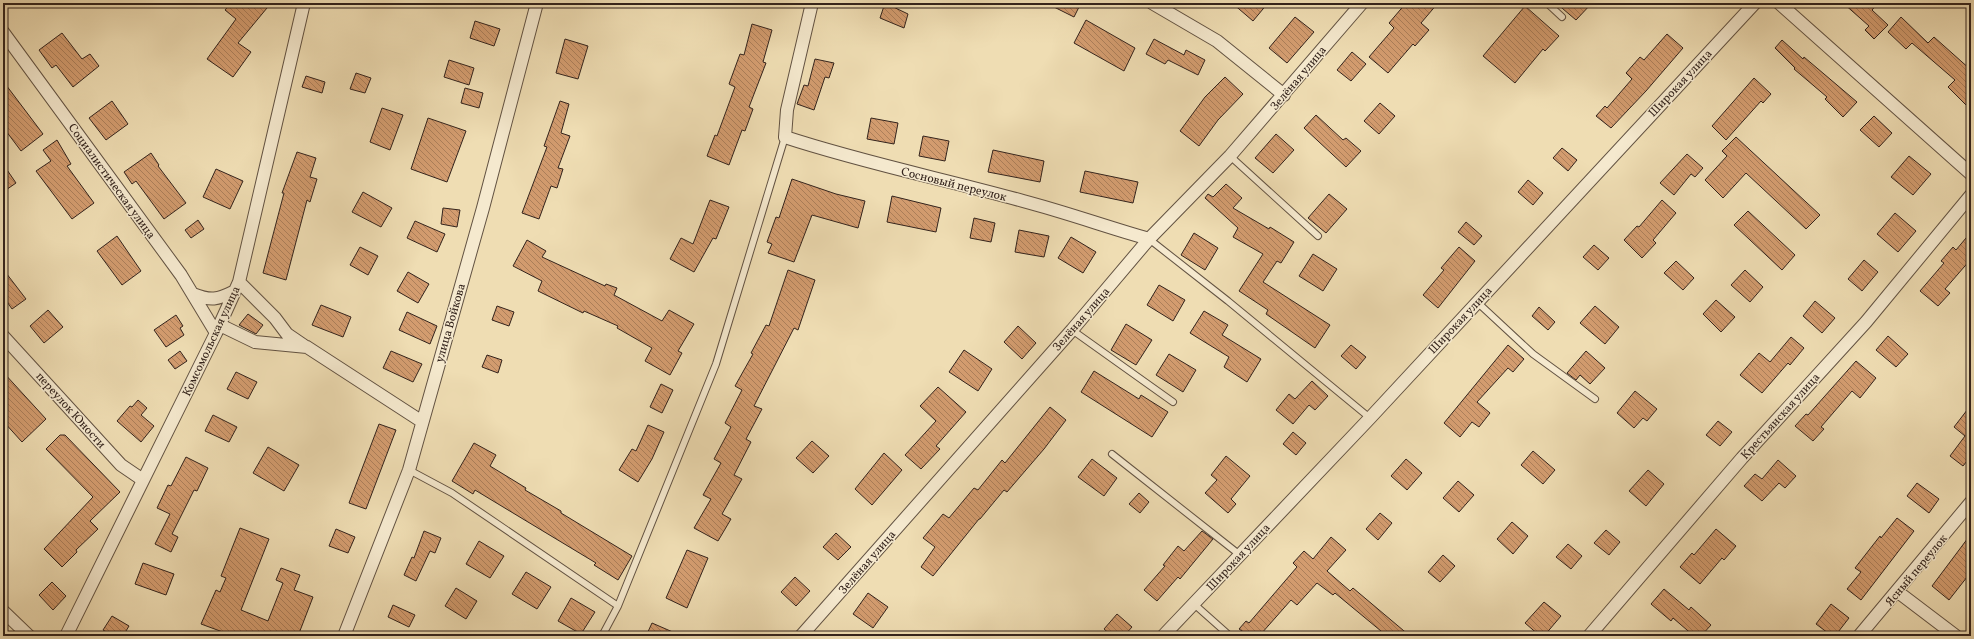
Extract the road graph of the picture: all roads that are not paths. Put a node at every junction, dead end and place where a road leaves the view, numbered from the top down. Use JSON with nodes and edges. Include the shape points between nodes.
{"nodes":[{"id":1,"x":304,"y":3,"type":"edge"},
{"id":2,"x":537,"y":3,"type":"edge"},
{"id":3,"x":812,"y":3,"type":"edge"},
{"id":4,"x":1152,"y":3,"type":"edge"},
{"id":5,"x":1362,"y":3,"type":"edge"},
{"id":6,"x":1547,"y":3,"type":"edge"},
{"id":7,"x":1779,"y":3,"type":"edge"},
{"id":8,"x":1752,"y":4,"type":"edge"},
{"id":9,"x":1562,"y":16,"type":"dead end"},
{"id":10,"x":3,"y":32,"type":"edge"},
{"id":11,"x":1284,"y":96,"type":"junction"},
{"id":12,"x":786,"y":137,"type":"junction"},
{"id":13,"x":1230,"y":156,"type":"junction"},
{"id":14,"x":1971,"y":174,"type":"edge"},
{"id":15,"x":1971,"y":195,"type":"edge"},
{"id":16,"x":1318,"y":236,"type":"dead end"},
{"id":17,"x":1148,"y":239,"type":"junction"},
{"id":18,"x":237,"y":287,"type":"junction"},
{"id":19,"x":193,"y":294,"type":"junction"},
{"id":20,"x":1477,"y":302,"type":"junction"},
{"id":21,"x":218,"y":329,"type":"junction"},
{"id":22,"x":1072,"y":330,"type":"junction"},
{"id":23,"x":3,"y":336,"type":"edge"},
{"id":24,"x":307,"y":347,"type":"junction"},
{"id":25,"x":1595,"y":399,"type":"dead end"},
{"id":26,"x":1173,"y":402,"type":"dead end"},
{"id":27,"x":1370,"y":418,"type":"junction"},
{"id":28,"x":421,"y":421,"type":"junction"},
{"id":29,"x":1112,"y":454,"type":"dead end"},
{"id":30,"x":409,"y":470,"type":"junction"},
{"id":31,"x":143,"y":480,"type":"junction"},
{"id":32,"x":1971,"y":502,"type":"edge"},
{"id":33,"x":1240,"y":555,"type":"junction"},
{"id":34,"x":1898,"y":592,"type":"junction"},
{"id":35,"x":1194,"y":604,"type":"junction"},
{"id":36,"x":618,"y":606,"type":"junction"},
{"id":37,"x":3,"y":611,"type":"edge"},
{"id":38,"x":28,"y":636,"type":"edge"},
{"id":39,"x":66,"y":636,"type":"edge"},
{"id":40,"x":344,"y":636,"type":"edge"},
{"id":41,"x":602,"y":636,"type":"edge"},
{"id":42,"x":801,"y":636,"type":"edge"},
{"id":43,"x":1163,"y":636,"type":"edge"},
{"id":44,"x":1230,"y":636,"type":"edge"},
{"id":45,"x":1589,"y":636,"type":"edge"},
{"id":46,"x":1859,"y":636,"type":"edge"},
{"id":47,"x":1956,"y":636,"type":"edge"}],
"edges":[{"from":1,"to":18,"type":"street","name":"Комсомольская улица"},
{"from":2,"to":28,"type":"street","name":"улица Войкова","via":[[483,208]]},
{"from":3,"to":12,"type":"street","via":[[787,110]]},
{"from":4,"to":11,"type":"street","via":[[1216,41]]},
{"from":5,"to":11,"type":"street","name":"Зелёная улица"},
{"from":6,"to":9,"type":"lane"},
{"from":7,"to":14,"type":"street"},
{"from":8,"to":20,"type":"street","name":"Широкая улица"},
{"from":10,"to":19,"type":"street","name":"Социалистическая улица"},
{"from":11,"to":13,"type":"street","name":"Зелёная улица"},
{"from":12,"to":17,"type":"street","name":"Сосновый переулок","via":[[838,154],[1024,201]]},
{"from":12,"to":36,"type":"lane","via":[[716,364]]},
{"from":13,"to":16,"type":"lane"},
{"from":13,"to":17,"type":"street","name":"Зелёная улица"},
{"from":15,"to":45,"type":"street","name":"Крестьянская улица","via":[[1866,322],[1742,458]]},
{"from":17,"to":22,"type":"street","name":"Зелёная улица"},
{"from":17,"to":27,"type":"lane"},
{"from":18,"to":19,"type":"street","via":[[218,299]]},
{"from":18,"to":21,"type":"street","name":"Комсомольская улица"},
{"from":18,"to":24,"type":"street","via":[[275,318],[287,334]]},
{"from":19,"to":21,"type":"street","name":"Социалистическая улица"},
{"from":20,"to":25,"type":"lane","via":[[1533,354]]},
{"from":20,"to":27,"type":"street","name":"Широкая улица"},
{"from":21,"to":24,"type":"street","via":[[255,342]]},
{"from":21,"to":31,"type":"street","name":"Комсомольская улица"},
{"from":22,"to":26,"type":"lane"},
{"from":22,"to":42,"type":"street","name":"Зелёная улица"},
{"from":23,"to":31,"type":"street","name":"переулок Юности","via":[[121,465]]},
{"from":24,"to":28,"type":"street"},
{"from":27,"to":33,"type":"street","name":"Широкая улица"},
{"from":28,"to":30,"type":"street","name":"улица Войкова"},
{"from":29,"to":33,"type":"lane"},
{"from":30,"to":36,"type":"lane","via":[[452,492]]},
{"from":30,"to":40,"type":"street","name":"улица Войкова"},
{"from":31,"to":39,"type":"street","name":"Комсомольская улица"},
{"from":32,"to":34,"type":"street","name":"Ясный переулок"},
{"from":33,"to":35,"type":"street","name":"Широкая улица"},
{"from":34,"to":46,"type":"street","name":"Ясный переулок"},
{"from":34,"to":47,"type":"street"},
{"from":35,"to":43,"type":"street","name":"Широкая улица"},
{"from":35,"to":44,"type":"lane"},
{"from":36,"to":41,"type":"lane"},
{"from":37,"to":38,"type":"street"}]}
